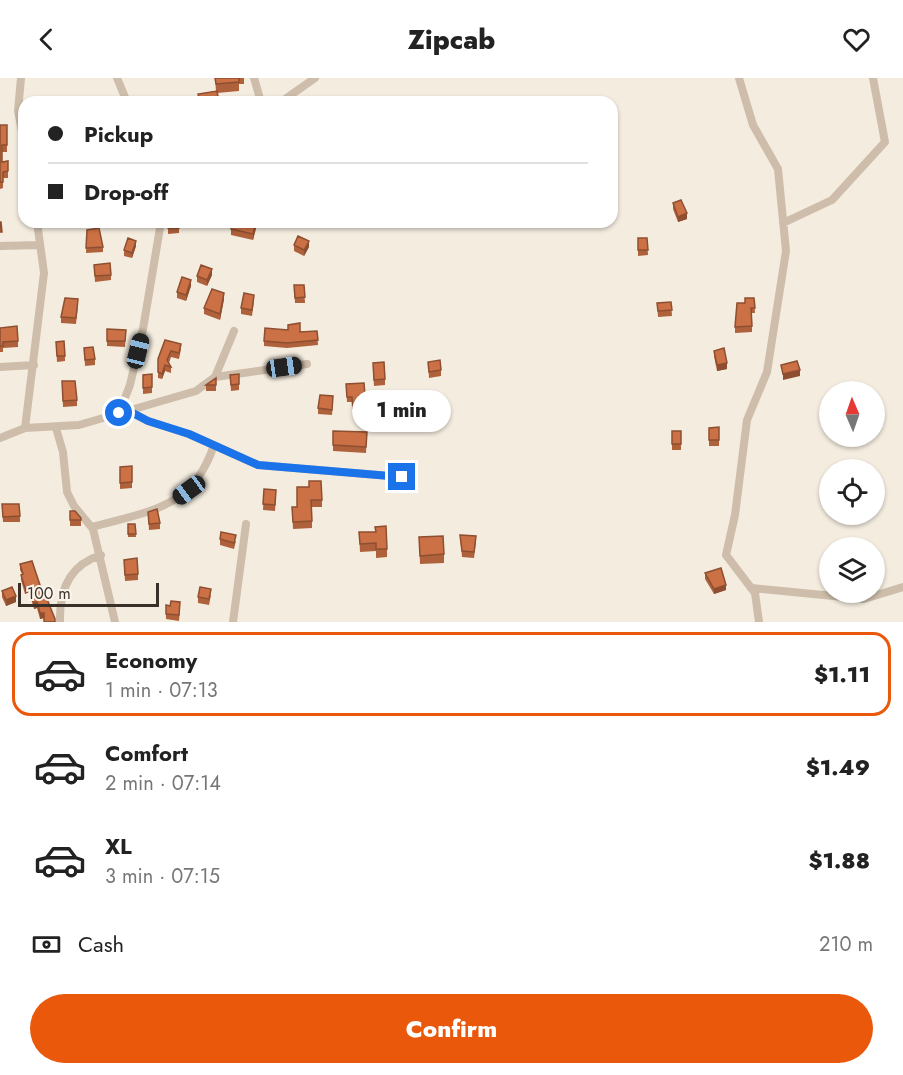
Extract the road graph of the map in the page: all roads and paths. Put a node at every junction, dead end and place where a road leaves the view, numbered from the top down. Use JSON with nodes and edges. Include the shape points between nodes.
{"nodes":[{"id":1,"x":21,"y":78,"type":"edge"},
{"id":2,"x":117,"y":78,"type":"edge"},
{"id":3,"x":254,"y":78,"type":"edge"},
{"id":4,"x":315,"y":78,"type":"edge"},
{"id":5,"x":739,"y":78,"type":"edge"},
{"id":6,"x":873,"y":78,"type":"edge"},
{"id":7,"x":19,"y":96,"type":"edge"},
{"id":8,"x":124,"y":96,"type":"edge"},
{"id":9,"x":259,"y":96,"type":"edge"},
{"id":10,"x":289,"y":96,"type":"edge"},
{"id":11,"x":783,"y":223,"type":"junction"},
{"id":12,"x":38,"y":228,"type":"edge"},
{"id":13,"x":160,"y":228,"type":"edge"},
{"id":14,"x":40,"y":245,"type":"junction"},
{"id":15,"x":0,"y":246,"type":"edge"},
{"id":16,"x":234,"y":331,"type":"dead end"},
{"id":17,"x":307,"y":364,"type":"dead end"},
{"id":18,"x":34,"y":365,"type":"junction"},
{"id":19,"x":0,"y":367,"type":"edge"},
{"id":20,"x":215,"y":377,"type":"junction"},
{"id":21,"x":123,"y":411,"type":"junction"},
{"id":22,"x":25,"y":428,"type":"junction"},
{"id":23,"x":56,"y":428,"type":"junction"},
{"id":24,"x":0,"y":438,"type":"edge"},
{"id":25,"x":214,"y":446,"type":"junction"},
{"id":26,"x":402,"y":477,"type":"dead end"},
{"id":27,"x":246,"y":524,"type":"dead end"},
{"id":28,"x":92,"y":527,"type":"junction"},
{"id":29,"x":101,"y":555,"type":"junction"},
{"id":30,"x":903,"y":587,"type":"edge"},
{"id":31,"x":751,"y":588,"type":"junction"},
{"id":32,"x":60,"y":622,"type":"edge"},
{"id":33,"x":115,"y":622,"type":"edge"},
{"id":34,"x":233,"y":622,"type":"edge"},
{"id":35,"x":759,"y":622,"type":"edge"}],
"edges":[{"from":1,"to":7,"type":"street"},
{"from":2,"to":8,"type":"street"},
{"from":3,"to":9,"type":"street"},
{"from":4,"to":10,"type":"street"},
{"from":5,"to":11,"type":"street","via":[[753,125],[778,169]]},
{"from":6,"to":11,"type":"street","via":[[885,142],[832,200]]},
{"from":11,"to":31,"type":"street","via":[[786,250],[767,372],[747,420],[726,555]]},
{"from":12,"to":14,"type":"street"},
{"from":13,"to":21,"type":"street","via":[[144,329]]},
{"from":14,"to":15,"type":"street"},
{"from":14,"to":18,"type":"street","via":[[44,273]]},
{"from":16,"to":20,"type":"street"},
{"from":17,"to":20,"type":"street"},
{"from":18,"to":19,"type":"street"},
{"from":18,"to":22,"type":"street"},
{"from":20,"to":21,"type":"street","via":[[195,391]]},
{"from":21,"to":23,"type":"street"},
{"from":21,"to":25,"type":"street"},
{"from":22,"to":23,"type":"street"},
{"from":22,"to":24,"type":"street"},
{"from":23,"to":28,"type":"street","via":[[67,492]]},
{"from":25,"to":26,"type":"street","via":[[264,467]]},
{"from":25,"to":28,"type":"street","via":[[199,479],[177,498],[150,511]]},
{"from":27,"to":34,"type":"street"},
{"from":28,"to":29,"type":"street"},
{"from":29,"to":32,"type":"street","via":[[85,561],[66,583],[60,596]]},
{"from":29,"to":33,"type":"street"},
{"from":30,"to":31,"type":"street","via":[[864,599]]},
{"from":31,"to":35,"type":"street"}]}
